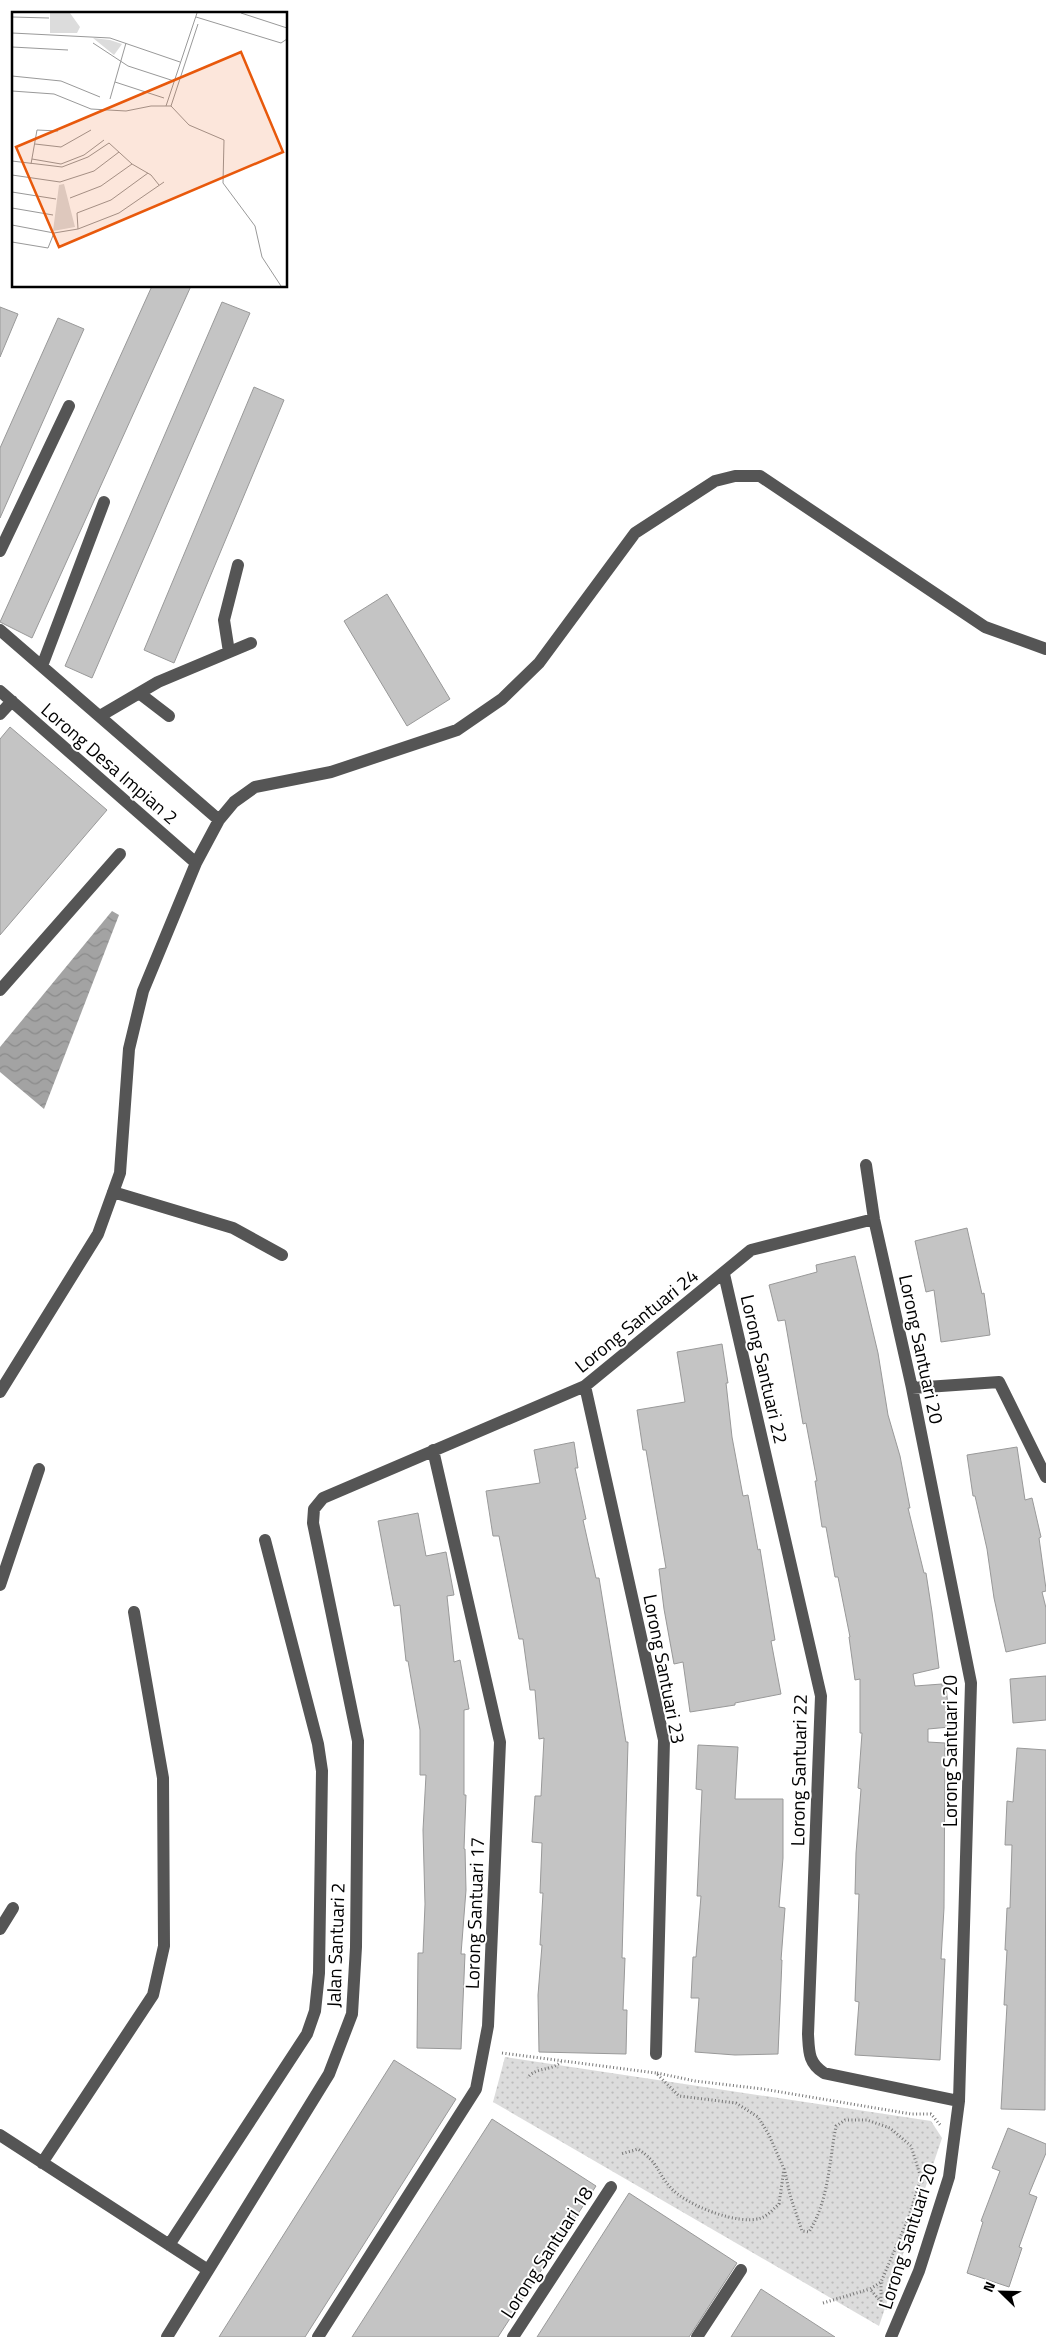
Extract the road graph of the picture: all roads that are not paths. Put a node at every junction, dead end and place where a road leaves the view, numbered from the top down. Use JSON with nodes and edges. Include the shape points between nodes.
{"nodes":[{"id":1,"x":69,"y":406,"type":"dead end"},
{"id":2,"x":104,"y":502,"type":"dead end"},
{"id":3,"x":0,"y":551,"type":"edge"},
{"id":4,"x":238,"y":566,"type":"dead end"},
{"id":5,"x":0,"y":630,"type":"edge"},
{"id":6,"x":250,"y":643,"type":"dead end"},
{"id":7,"x":1046,"y":649,"type":"edge"},
{"id":8,"x":229,"y":652,"type":"junction"},
{"id":9,"x":42,"y":666,"type":"junction"},
{"id":10,"x":0,"y":691,"type":"edge"},
{"id":11,"x":139,"y":693,"type":"junction"},
{"id":12,"x":12,"y":701,"type":"junction"},
{"id":13,"x":0,"y":714,"type":"edge"},
{"id":14,"x":100,"y":716,"type":"junction"},
{"id":15,"x":169,"y":716,"type":"dead end"},
{"id":16,"x":219,"y":820,"type":"junction"},
{"id":17,"x":120,"y":854,"type":"dead end"},
{"id":18,"x":196,"y":863,"type":"junction"},
{"id":19,"x":0,"y":990,"type":"edge"},
{"id":20,"x":866,"y":1165,"type":"dead end"},
{"id":21,"x":113,"y":1192,"type":"junction"},
{"id":22,"x":874,"y":1219,"type":"junction"},
{"id":23,"x":282,"y":1255,"type":"dead end"},
{"id":24,"x":724,"y":1274,"type":"junction"},
{"id":25,"x":585,"y":1386,"type":"junction"},
{"id":26,"x":912,"y":1388,"type":"junction"},
{"id":27,"x":0,"y":1392,"type":"edge"},
{"id":28,"x":433,"y":1450,"type":"junction"},
{"id":29,"x":39,"y":1469,"type":"dead end"},
{"id":30,"x":1046,"y":1477,"type":"edge"},
{"id":31,"x":314,"y":1509,"type":"joint"},
{"id":32,"x":265,"y":1540,"type":"dead end"},
{"id":33,"x":0,"y":1585,"type":"edge"},
{"id":34,"x":134,"y":1612,"type":"dead end"},
{"id":35,"x":14,"y":1908,"type":"dead end"},
{"id":36,"x":0,"y":1929,"type":"edge"},
{"id":37,"x":656,"y":2054,"type":"road end"},
{"id":38,"x":959,"y":2100,"type":"junction"},
{"id":39,"x":0,"y":2135,"type":"edge"},
{"id":40,"x":42,"y":2163,"type":"junction"},
{"id":41,"x":611,"y":2187,"type":"dead end"},
{"id":42,"x":169,"y":2245,"type":"junction"},
{"id":43,"x":208,"y":2270,"type":"junction"},
{"id":44,"x":741,"y":2270,"type":"dead end"},
{"id":45,"x":898,"y":2334,"type":"edge"},
{"id":46,"x":167,"y":2337,"type":"edge"},
{"id":47,"x":318,"y":2337,"type":"edge"},
{"id":48,"x":513,"y":2337,"type":"edge"},
{"id":49,"x":697,"y":2337,"type":"edge"}],
"edges":[{"from":1,"to":3,"type":"street"},
{"from":2,"to":9,"type":"street"},
{"from":4,"to":8,"type":"street","via":[[224,620]]},
{"from":5,"to":9,"type":"street"},
{"from":6,"to":8,"type":"street"},
{"from":7,"to":16,"type":"street","via":[[985,627],[760,476],[735,476],[715,481],[635,533],[540,663],[502,699],[457,730],[331,772],[255,787],[234,802]]},
{"from":8,"to":11,"type":"street"},
{"from":9,"to":14,"type":"street"},
{"from":10,"to":12,"type":"street","name":"Lorong Desa Impian 2"},
{"from":11,"to":14,"type":"street"},
{"from":11,"to":15,"type":"street"},
{"from":12,"to":13,"type":"street"},
{"from":12,"to":18,"type":"street","name":"Lorong Desa Impian 2"},
{"from":14,"to":16,"type":"street"},
{"from":16,"to":18,"type":"street"},
{"from":17,"to":19,"type":"street"},
{"from":18,"to":21,"type":"street","via":[[143,991],[131,1039],[120,1173]]},
{"from":20,"to":22,"type":"street","name":"Lorong Santuari 20"},
{"from":21,"to":23,"type":"street","via":[[233,1228]]},
{"from":21,"to":27,"type":"street","via":[[98,1234]]},
{"from":22,"to":24,"type":"street","name":"Lorong Santuari 24","via":[[751,1250]]},
{"from":22,"to":26,"type":"street","name":"Lorong Santuari 20"},
{"from":24,"to":25,"type":"street","name":"Lorong Santuari 24"},
{"from":24,"to":38,"type":"street","name":"Lorong Santuari 22","via":[[821,1696],[809,2051],[814,2067],[824,2073]]},
{"from":25,"to":28,"type":"street","name":"Lorong Santuari 24"},
{"from":25,"to":37,"type":"street","name":"Lorong Santuari 23","via":[[664,1740]]},
{"from":26,"to":30,"type":"street","via":[[999,1382]]},
{"from":26,"to":38,"type":"street","name":"Lorong Santuari 20","via":[[971,1684]]},
{"from":28,"to":31,"type":"street","name":"Lorong Santuari 24","via":[[323,1498]]},
{"from":28,"to":47,"type":"street","name":"Lorong Santuari 17","via":[[500,1742],[488,2026],[476,2089]]},
{"from":29,"to":33,"type":"street"},
{"from":31,"to":43,"type":"street","name":"Jalan Santuari 2","via":[[313,1523],[358,1742],[356,1947],[352,2014],[329,2074]]},
{"from":32,"to":42,"type":"street","via":[[318,1744],[322,1771],[319,1973],[315,2011],[307,2034]]},
{"from":34,"to":40,"type":"street","via":[[163,1778],[164,1946],[153,1995]]},
{"from":35,"to":36,"type":"street"},
{"from":38,"to":45,"type":"street","name":"Lorong Santuari 20","via":[[949,2177]]},
{"from":39,"to":40,"type":"street"},
{"from":40,"to":42,"type":"street"},
{"from":41,"to":48,"type":"street","name":"Lorong Santuari 18"},
{"from":42,"to":43,"type":"street"},
{"from":43,"to":46,"type":"street","name":"Jalan Santuari 2"},
{"from":44,"to":49,"type":"street"}]}
